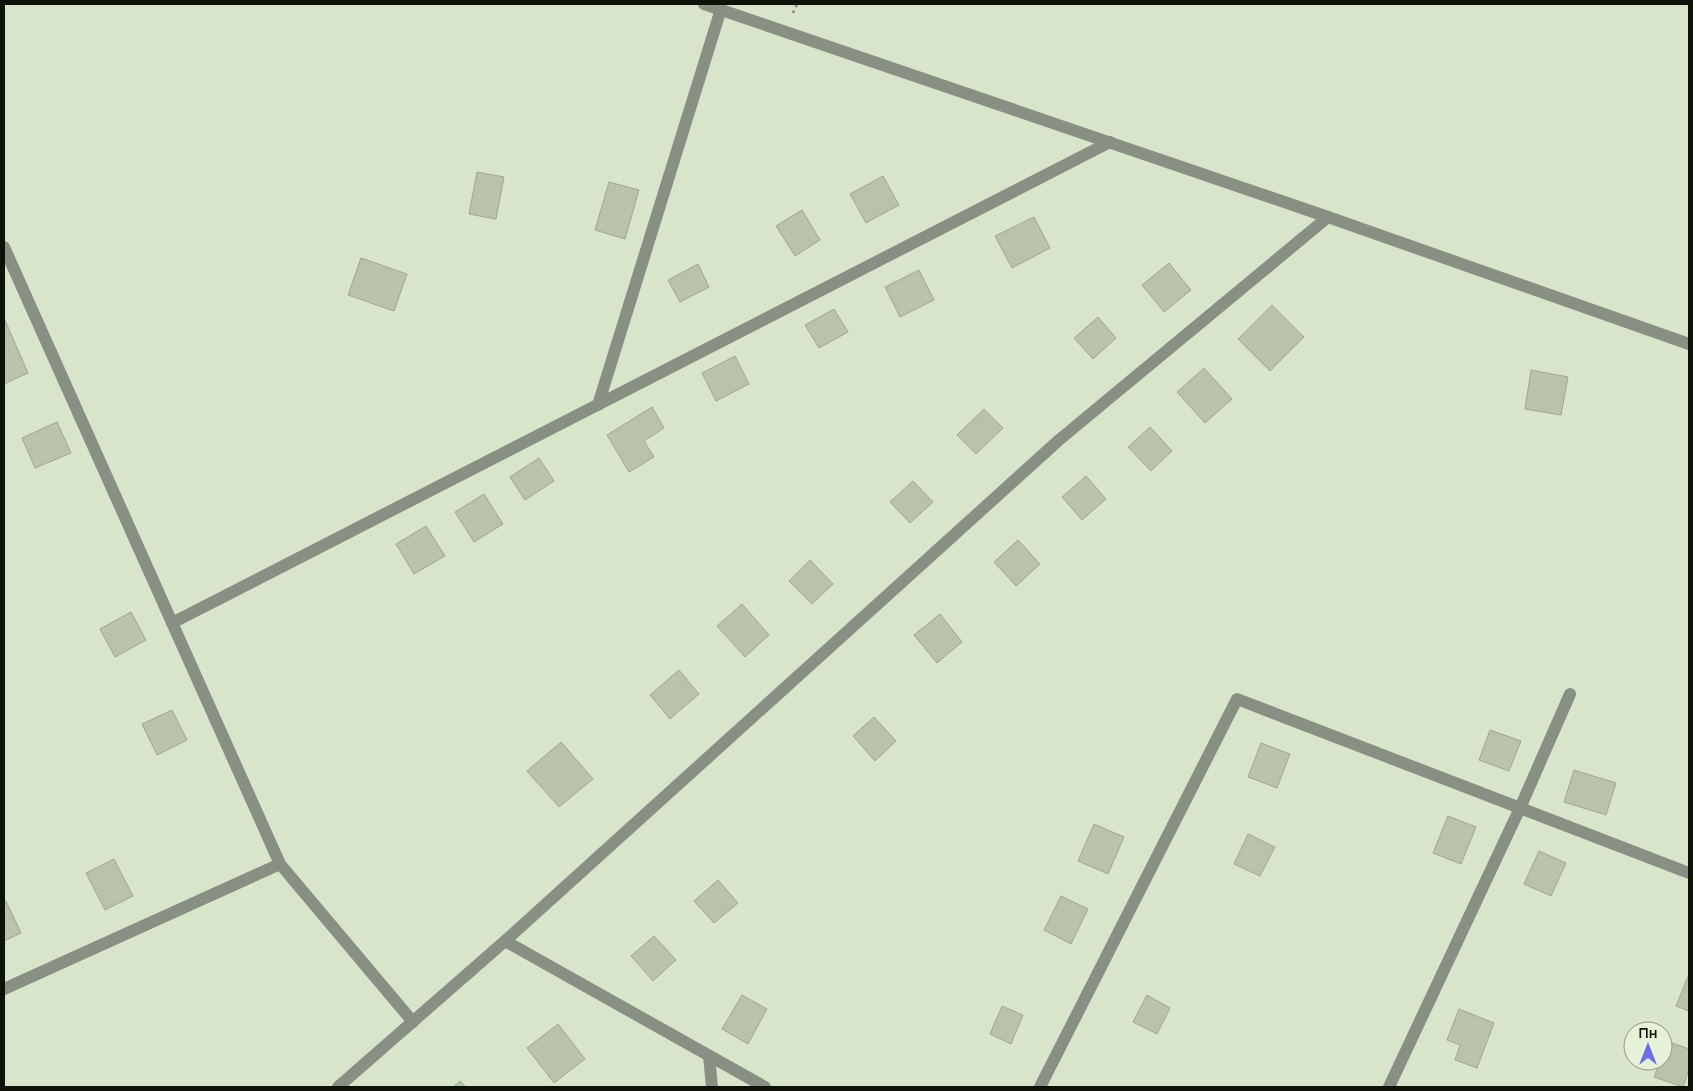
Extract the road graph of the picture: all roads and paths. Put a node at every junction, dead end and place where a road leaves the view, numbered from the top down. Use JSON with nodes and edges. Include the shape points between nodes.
{"nodes":[{"id":1,"x":704,"y":4,"type":"edge"},
{"id":2,"x":721,"y":9,"type":"junction"},
{"id":3,"x":1110,"y":142,"type":"junction"},
{"id":4,"x":1328,"y":217,"type":"junction"},
{"id":5,"x":4,"y":247,"type":"edge"},
{"id":6,"x":1689,"y":344,"type":"edge"},
{"id":7,"x":598,"y":405,"type":"junction"},
{"id":8,"x":172,"y":623,"type":"junction"},
{"id":9,"x":1570,"y":694,"type":"dead end"},
{"id":10,"x":1520,"y":808,"type":"junction"},
{"id":11,"x":280,"y":864,"type":"junction"},
{"id":12,"x":1689,"y":873,"type":"edge"},
{"id":13,"x":505,"y":941,"type":"junction"},
{"id":14,"x":4,"y":989,"type":"edge"},
{"id":15,"x":413,"y":1022,"type":"junction"},
{"id":16,"x":710,"y":1056,"type":"junction"},
{"id":17,"x":338,"y":1087,"type":"edge"},
{"id":18,"x":712,"y":1087,"type":"edge"},
{"id":19,"x":765,"y":1087,"type":"edge"},
{"id":20,"x":1040,"y":1087,"type":"edge"},
{"id":21,"x":1389,"y":1087,"type":"edge"}],
"edges":[{"from":1,"to":2,"type":"street"},
{"from":2,"to":3,"type":"street"},
{"from":2,"to":7,"type":"street"},
{"from":3,"to":4,"type":"street"},
{"from":3,"to":7,"type":"street"},
{"from":4,"to":6,"type":"street"},
{"from":4,"to":13,"type":"street","via":[[1059,440]]},
{"from":5,"to":8,"type":"street"},
{"from":7,"to":8,"type":"street"},
{"from":8,"to":11,"type":"street"},
{"from":9,"to":10,"type":"street"},
{"from":10,"to":12,"type":"street"},
{"from":10,"to":20,"type":"street","via":[[1237,700]]},
{"from":10,"to":21,"type":"street"},
{"from":11,"to":14,"type":"street"},
{"from":11,"to":15,"type":"street"},
{"from":13,"to":15,"type":"street"},
{"from":13,"to":16,"type":"street"},
{"from":15,"to":17,"type":"street"},
{"from":16,"to":18,"type":"street"},
{"from":16,"to":19,"type":"street"}]}
